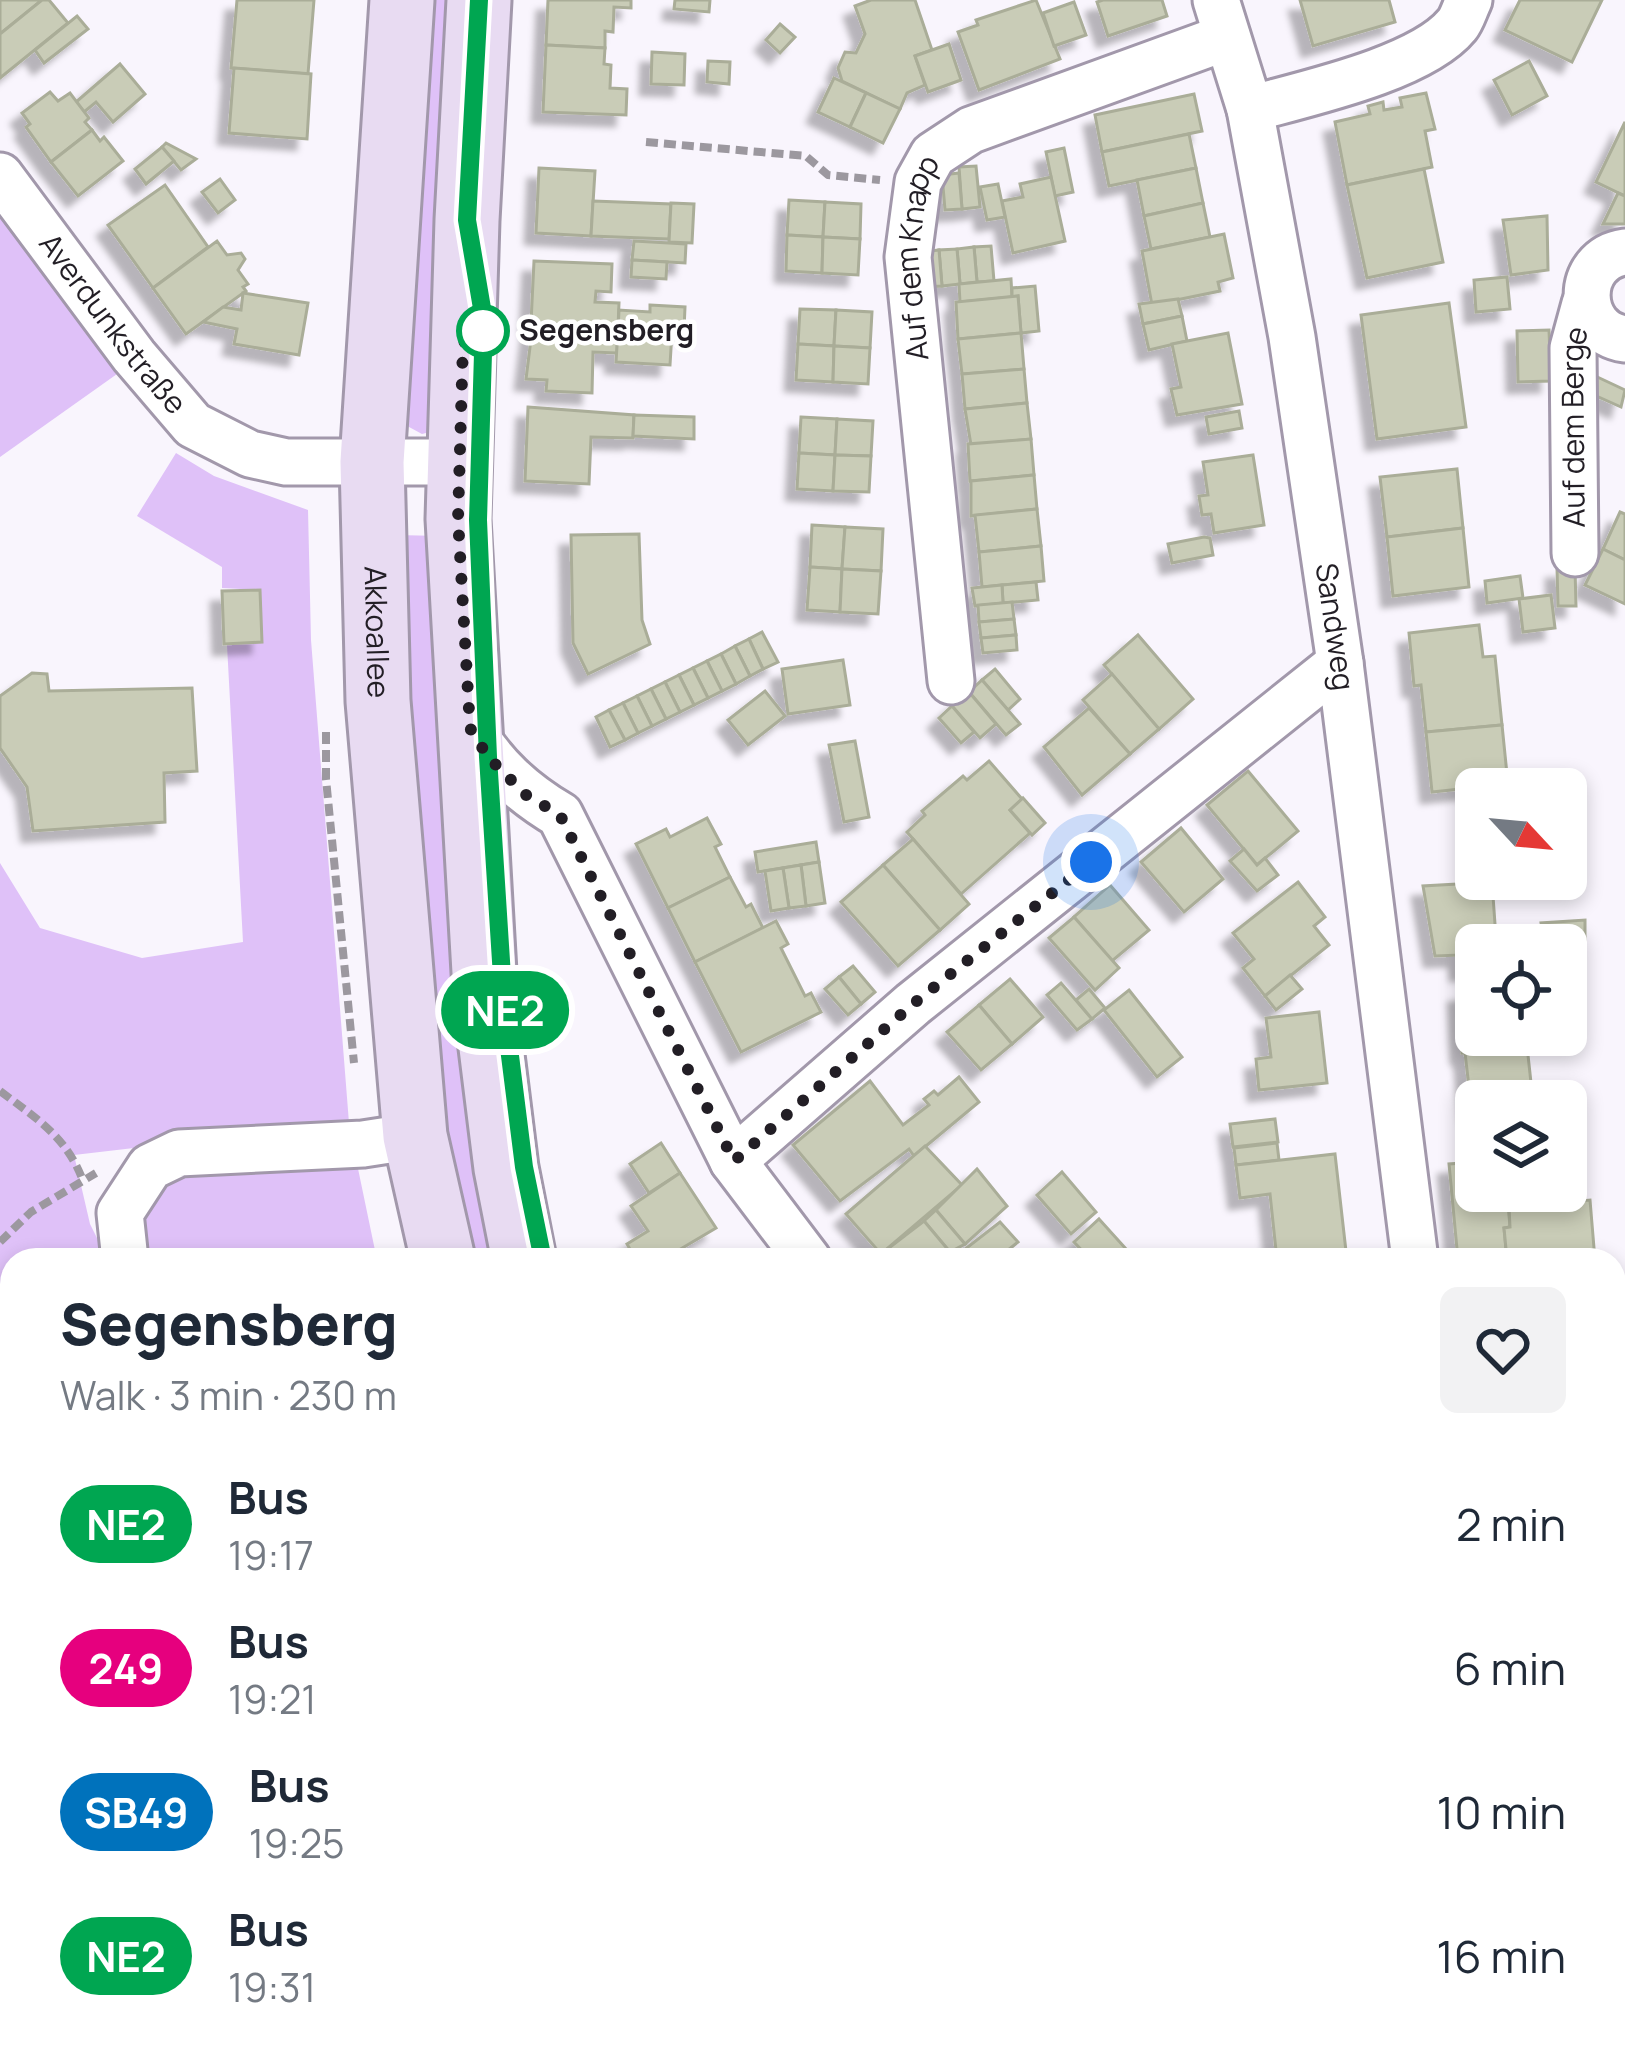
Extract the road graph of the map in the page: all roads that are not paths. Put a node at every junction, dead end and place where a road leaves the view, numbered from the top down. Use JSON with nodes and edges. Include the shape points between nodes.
{"nodes":[{"id":1,"x":402,"y":0,"type":"edge"},
{"id":2,"x":479,"y":0,"type":"edge"},
{"id":3,"x":1469,"y":0,"type":"edge"},
{"id":4,"x":1222,"y":18,"type":"edge"},
{"id":5,"x":1250,"y":109,"type":"junction"},
{"id":6,"x":0,"y":176,"type":"edge"},
{"id":7,"x":1625,"y":252,"type":"edge"},
{"id":8,"x":1586,"y":304,"type":"junction"},
{"id":9,"x":1625,"y":339,"type":"edge"},
{"id":10,"x":372,"y":462,"type":"junction"},
{"id":11,"x":459,"y":462,"type":"junction"},
{"id":12,"x":1575,"y":553,"type":"dead end"},
{"id":13,"x":1340,"y":663,"type":"junction"},
{"id":14,"x":951,"y":681,"type":"dead end"},
{"id":15,"x":470,"y":728,"type":"junction"},
{"id":16,"x":416,"y":1136,"type":"junction"},
{"id":17,"x":734,"y":1161,"type":"junction"},
{"id":18,"x":124,"y":1248,"type":"edge"},
{"id":19,"x":440,"y":1248,"type":"edge"},
{"id":20,"x":522,"y":1248,"type":"edge"},
{"id":21,"x":799,"y":1248,"type":"edge"},
{"id":22,"x":1413,"y":1248,"type":"edge"}],
"edges":[{"from":1,"to":10,"type":"main road","name":"Akkoallee"},
{"from":2,"to":11,"type":"main road"},
{"from":3,"to":5,"type":"street","via":[[1456,26],[1418,56]]},
{"from":4,"to":5,"type":"street","name":"Sandweg"},
{"from":4,"to":14,"type":"street","name":"Auf dem Knapp","via":[[970,130],[933,155],[918,182],[908,257]]},
{"from":5,"to":13,"type":"street","name":"Sandweg"},
{"from":6,"to":10,"type":"street","name":"Averdunkstraße","via":[[193,425],[286,462]]},
{"from":7,"to":8,"type":"street","name":"Auf dem Berge","via":[[1598,264]]},
{"from":8,"to":9,"type":"street","name":"Auf dem Berge","via":[[1597,326]]},
{"from":8,"to":12,"type":"street","name":"Auf dem Berge","via":[[1573,347]]},
{"from":10,"to":11,"type":"street","name":"Averdunkstraße"},
{"from":10,"to":16,"type":"main road","name":"Akkoallee","via":[[378,700]]},
{"from":11,"to":15,"type":"main road"},
{"from":13,"to":17,"type":"street","via":[[913,1004]]},
{"from":13,"to":22,"type":"street","name":"Sandweg"},
{"from":15,"to":17,"type":"street","via":[[526,795],[560,815]]},
{"from":15,"to":20,"type":"main road","via":[[486,1007]]},
{"from":16,"to":18,"type":"street","via":[[178,1153],[150,1167],[120,1213]]},
{"from":16,"to":19,"type":"main road","name":"Akkoallee"},
{"from":17,"to":21,"type":"street"}]}
